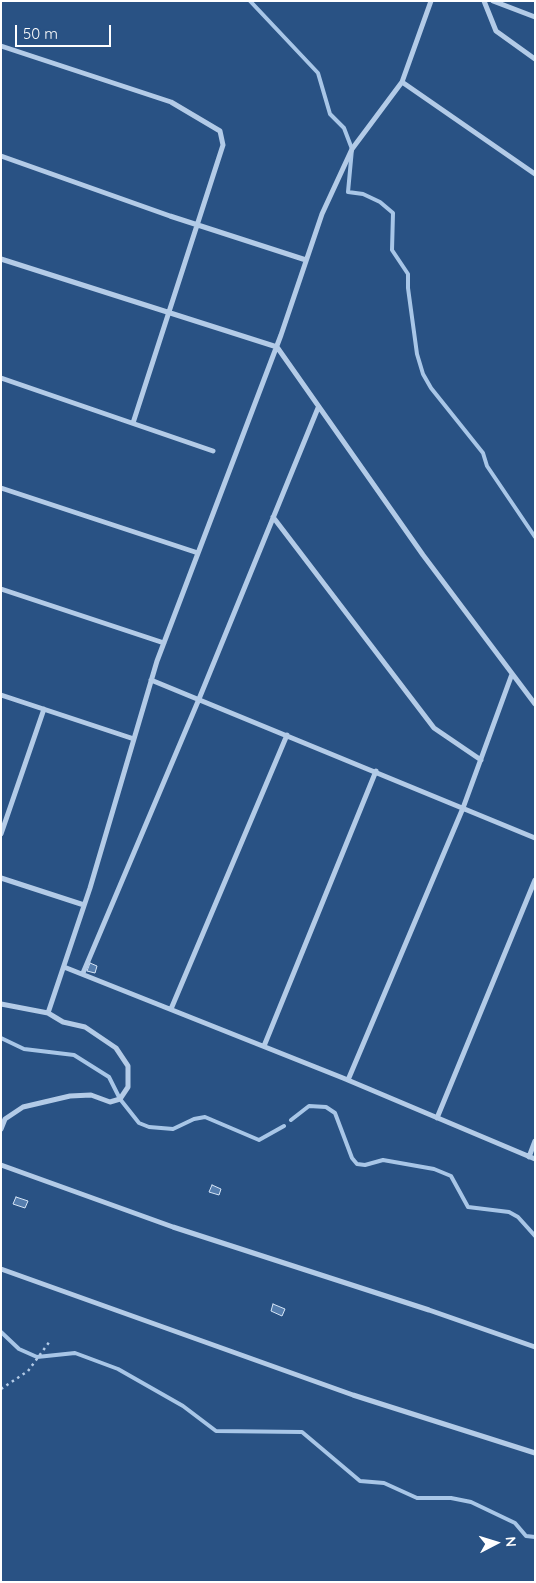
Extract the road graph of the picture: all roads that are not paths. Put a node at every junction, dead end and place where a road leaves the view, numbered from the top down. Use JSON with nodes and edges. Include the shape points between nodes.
{"nodes":[{"id":1,"x":431,"y":1,"type":"edge"},
{"id":2,"x":484,"y":1,"type":"edge"},
{"id":3,"x":492,"y":1,"type":"edge"},
{"id":4,"x":535,"y":17,"type":"edge"},
{"id":5,"x":1,"y":46,"type":"edge"},
{"id":6,"x":535,"y":59,"type":"edge"},
{"id":7,"x":402,"y":82,"type":"junction"},
{"id":8,"x":1,"y":156,"type":"edge"},
{"id":9,"x":535,"y":174,"type":"edge"},
{"id":10,"x":198,"y":224,"type":"junction"},
{"id":11,"x":1,"y":259,"type":"edge"},
{"id":12,"x":306,"y":260,"type":"junction"},
{"id":13,"x":169,"y":313,"type":"junction"},
{"id":14,"x":276,"y":347,"type":"junction"},
{"id":15,"x":1,"y":378,"type":"edge"},
{"id":16,"x":318,"y":408,"type":"junction"},
{"id":17,"x":133,"y":423,"type":"junction"},
{"id":18,"x":213,"y":451,"type":"dead end"},
{"id":19,"x":1,"y":488,"type":"edge"},
{"id":20,"x":273,"y":517,"type":"junction"},
{"id":21,"x":198,"y":552,"type":"junction"},
{"id":22,"x":1,"y":589,"type":"edge"},
{"id":23,"x":164,"y":643,"type":"junction"},
{"id":24,"x":512,"y":674,"type":"junction"},
{"id":25,"x":151,"y":680,"type":"junction"},
{"id":26,"x":1,"y":695,"type":"edge"},
{"id":27,"x":199,"y":699,"type":"junction"},
{"id":28,"x":535,"y":704,"type":"edge"},
{"id":29,"x":44,"y":709,"type":"junction"},
{"id":30,"x":287,"y":735,"type":"junction"},
{"id":31,"x":134,"y":739,"type":"junction"},
{"id":32,"x":481,"y":760,"type":"junction"},
{"id":33,"x":376,"y":772,"type":"junction"},
{"id":34,"x":463,"y":808,"type":"junction"},
{"id":35,"x":1,"y":834,"type":"edge"},
{"id":36,"x":535,"y":838,"type":"edge"},
{"id":37,"x":1,"y":878,"type":"edge"},
{"id":38,"x":535,"y":880,"type":"edge"},
{"id":39,"x":84,"y":906,"type":"junction"},
{"id":40,"x":64,"y":967,"type":"junction"},
{"id":41,"x":83,"y":974,"type":"junction"},
{"id":42,"x":1,"y":1004,"type":"edge"},
{"id":43,"x":172,"y":1009,"type":"junction"},
{"id":44,"x":48,"y":1013,"type":"junction"},
{"id":45,"x":264,"y":1046,"type":"junction"},
{"id":46,"x":348,"y":1080,"type":"junction"},
{"id":47,"x":437,"y":1118,"type":"junction"},
{"id":48,"x":1,"y":1129,"type":"edge"},
{"id":49,"x":535,"y":1141,"type":"edge"},
{"id":50,"x":529,"y":1157,"type":"junction"},
{"id":51,"x":535,"y":1159,"type":"edge"},
{"id":52,"x":1,"y":1165,"type":"edge"},
{"id":53,"x":1,"y":1268,"type":"edge"},
{"id":54,"x":535,"y":1347,"type":"edge"},
{"id":55,"x":535,"y":1453,"type":"edge"}],
"edges":[{"from":1,"to":7,"type":"street"},
{"from":2,"to":6,"type":"street","via":[[496,31]]},
{"from":3,"to":4,"type":"street"},
{"from":5,"to":10,"type":"street","via":[[170,102],[220,131],[223,145]]},
{"from":7,"to":9,"type":"street"},
{"from":7,"to":12,"type":"street","via":[[352,149],[322,214]]},
{"from":8,"to":10,"type":"street"},
{"from":10,"to":12,"type":"street"},
{"from":10,"to":13,"type":"street"},
{"from":11,"to":13,"type":"street"},
{"from":12,"to":14,"type":"street"},
{"from":13,"to":14,"type":"street"},
{"from":13,"to":17,"type":"street"},
{"from":14,"to":16,"type":"street"},
{"from":14,"to":21,"type":"street"},
{"from":15,"to":17,"type":"street"},
{"from":16,"to":20,"type":"street"},
{"from":16,"to":24,"type":"street","via":[[422,555]]},
{"from":17,"to":18,"type":"street"},
{"from":19,"to":21,"type":"street"},
{"from":20,"to":27,"type":"street"},
{"from":20,"to":32,"type":"street","via":[[434,728]]},
{"from":21,"to":23,"type":"street"},
{"from":22,"to":23,"type":"street"},
{"from":23,"to":25,"type":"street"},
{"from":24,"to":28,"type":"street"},
{"from":24,"to":32,"type":"street"},
{"from":25,"to":27,"type":"street"},
{"from":25,"to":31,"type":"street"},
{"from":26,"to":29,"type":"street"},
{"from":27,"to":30,"type":"street"},
{"from":27,"to":41,"type":"street"},
{"from":29,"to":31,"type":"street"},
{"from":29,"to":35,"type":"street"},
{"from":30,"to":33,"type":"street"},
{"from":30,"to":43,"type":"street"},
{"from":31,"to":39,"type":"street"},
{"from":32,"to":34,"type":"street"},
{"from":33,"to":34,"type":"street"},
{"from":33,"to":45,"type":"street"},
{"from":34,"to":36,"type":"street"},
{"from":34,"to":46,"type":"street"},
{"from":37,"to":39,"type":"street"},
{"from":38,"to":47,"type":"street"},
{"from":39,"to":40,"type":"street"},
{"from":40,"to":41,"type":"street"},
{"from":40,"to":44,"type":"street"},
{"from":41,"to":43,"type":"street"},
{"from":42,"to":44,"type":"street"},
{"from":43,"to":45,"type":"street"},
{"from":44,"to":48,"type":"street","via":[[63,1022],[85,1027],[116,1048],[128,1066],[128,1087],[120,1099],[110,1102],[91,1095],[70,1096],[22,1107],[4,1119]]},
{"from":45,"to":46,"type":"street"},
{"from":46,"to":47,"type":"street"},
{"from":47,"to":50,"type":"street"},
{"from":49,"to":50,"type":"street"},
{"from":50,"to":51,"type":"street"},
{"from":52,"to":54,"type":"street","via":[[173,1227]]},
{"from":53,"to":55,"type":"street","via":[[353,1395]]}]}
